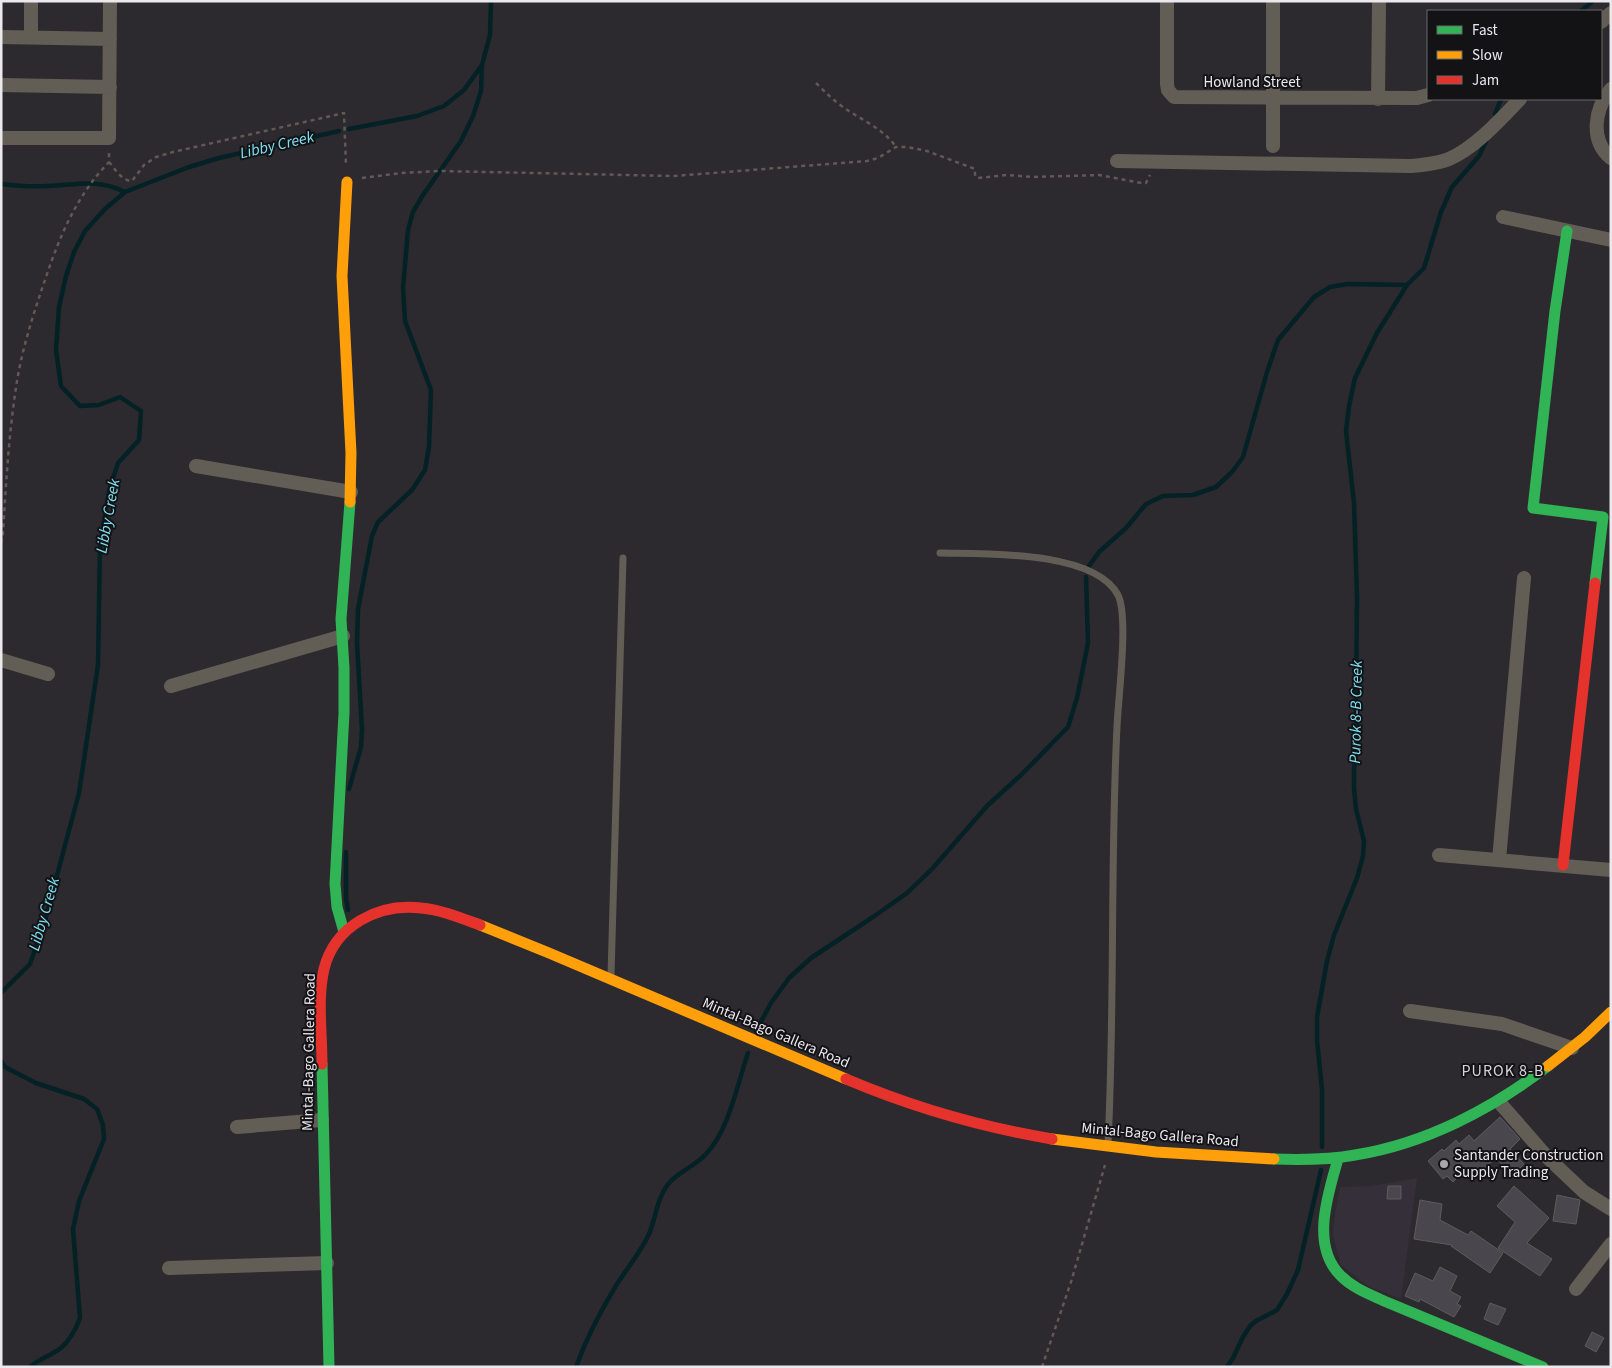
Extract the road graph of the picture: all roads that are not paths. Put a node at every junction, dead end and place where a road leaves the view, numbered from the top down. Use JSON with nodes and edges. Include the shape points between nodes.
{"nodes":[{"id":1,"x":31,"y":1,"type":"edge"},
{"id":2,"x":110,"y":1,"type":"edge"},
{"id":3,"x":1167,"y":1,"type":"edge"},
{"id":4,"x":1272,"y":1,"type":"edge"},
{"id":5,"x":1378,"y":1,"type":"edge"},
{"id":6,"x":1,"y":37,"type":"edge"},
{"id":7,"x":31,"y":37,"type":"junction"},
{"id":8,"x":110,"y":39,"type":"junction"},
{"id":9,"x":1,"y":85,"type":"edge"},
{"id":10,"x":110,"y":87,"type":"junction"},
{"id":11,"x":1427,"y":95,"type":"edge"},
{"id":12,"x":1605,"y":95,"type":"edge"},
{"id":13,"x":1272,"y":98,"type":"junction"},
{"id":14,"x":1378,"y":98,"type":"junction"},
{"id":15,"x":1519,"y":100,"type":"edge"},
{"id":16,"x":1,"y":138,"type":"edge"},
{"id":17,"x":1273,"y":146,"type":"dead end"},
{"id":18,"x":1611,"y":158,"type":"edge"},
{"id":19,"x":1117,"y":161,"type":"dead end"},
{"id":20,"x":347,"y":182,"type":"road end"},
{"id":21,"x":1503,"y":218,"type":"dead end"},
{"id":22,"x":1567,"y":231,"type":"junction"},
{"id":23,"x":1611,"y":240,"type":"edge"},
{"id":24,"x":196,"y":466,"type":"dead end"},
{"id":25,"x":351,"y":492,"type":"junction"},
{"id":26,"x":940,"y":553,"type":"dead end"},
{"id":27,"x":623,"y":558,"type":"dead end"},
{"id":28,"x":1524,"y":578,"type":"dead end"},
{"id":29,"x":342,"y":636,"type":"junction"},
{"id":30,"x":1,"y":660,"type":"edge"},
{"id":31,"x":48,"y":674,"type":"dead end"},
{"id":32,"x":171,"y":686,"type":"dead end"},
{"id":33,"x":1439,"y":855,"type":"dead end"},
{"id":34,"x":1498,"y":860,"type":"junction"},
{"id":35,"x":1563,"y":865,"type":"junction"},
{"id":36,"x":1611,"y":870,"type":"edge"},
{"id":37,"x":344,"y":932,"type":"junction"},
{"id":38,"x":611,"y":979,"type":"junction"},
{"id":39,"x":1410,"y":1011,"type":"dead end"},
{"id":40,"x":1611,"y":1012,"type":"edge"},
{"id":41,"x":1572,"y":1048,"type":"junction"},
{"id":42,"x":1499,"y":1102,"type":"junction"},
{"id":43,"x":322,"y":1120,"type":"junction"},
{"id":44,"x":238,"y":1127,"type":"dead end"},
{"id":45,"x":1108,"y":1146,"type":"junction"},
{"id":46,"x":1338,"y":1158,"type":"junction"},
{"id":47,"x":1611,"y":1209,"type":"edge"},
{"id":48,"x":1611,"y":1244,"type":"edge"},
{"id":49,"x":327,"y":1262,"type":"junction"},
{"id":50,"x":169,"y":1268,"type":"dead end"},
{"id":51,"x":1576,"y":1289,"type":"dead end"},
{"id":52,"x":330,"y":1367,"type":"edge"},
{"id":53,"x":1543,"y":1367,"type":"edge"}],
"edges":[{"from":1,"to":7,"type":"street"},
{"from":2,"to":8,"type":"street"},
{"from":3,"to":13,"type":"street","name":"Howland Street","via":[[1167,84],[1170,94],[1181,98]]},
{"from":4,"to":13,"type":"street"},
{"from":5,"to":14,"type":"street"},
{"from":6,"to":7,"type":"street"},
{"from":7,"to":8,"type":"street"},
{"from":8,"to":10,"type":"street"},
{"from":9,"to":10,"type":"street"},
{"from":10,"to":16,"type":"street","via":[[110,138]]},
{"from":11,"to":14,"type":"street","name":"Howland Street"},
{"from":12,"to":18,"type":"street","via":[[1597,113],[1596,127],[1605,154]]},
{"from":13,"to":14,"type":"street","name":"Howland Street"},
{"from":13,"to":17,"type":"street"},
{"from":15,"to":19,"type":"street","via":[[1497,123],[1464,149],[1450,158],[1426,164]]},
{"from":20,"to":25,"type":"main road","via":[[342,276]]},
{"from":21,"to":22,"type":"street"},
{"from":22,"to":23,"type":"street"},
{"from":22,"to":35,"type":"main road","via":[[1533,508],[1603,517]]},
{"from":24,"to":25,"type":"street"},
{"from":25,"to":29,"type":"main road"},
{"from":26,"to":45,"type":"lane","via":[[1022,556],[1080,567],[1107,583],[1118,595],[1122,609]]},
{"from":27,"to":38,"type":"lane"},
{"from":28,"to":34,"type":"street"},
{"from":29,"to":32,"type":"street"},
{"from":29,"to":37,"type":"main road","via":[[344,713],[335,884]]},
{"from":30,"to":31,"type":"street"},
{"from":33,"to":34,"type":"street"},
{"from":34,"to":35,"type":"street"},
{"from":35,"to":36,"type":"street"},
{"from":37,"to":38,"type":"main road","name":"Mintal-Bago Gallera Road","via":[[357,921],[384,910],[418,907],[480,926]]},
{"from":37,"to":43,"type":"main road","name":"Mintal-Bago Gallera Road","via":[[333,946],[321,988]]},
{"from":38,"to":45,"type":"main road","name":"Mintal-Bago Gallera Road","via":[[884,1095],[1002,1130]]},
{"from":39,"to":41,"type":"street","via":[[1502,1024]]},
{"from":40,"to":41,"type":"main road","name":"Mintal-Bago Gallera Road"},
{"from":41,"to":42,"type":"main road","name":"Mintal-Bago Gallera Road"},
{"from":42,"to":46,"type":"main road","name":"Mintal-Bago Gallera Road","via":[[1412,1140]]},
{"from":42,"to":47,"type":"street","via":[[1547,1157],[1584,1192]]},
{"from":43,"to":44,"type":"street"},
{"from":43,"to":49,"type":"main road","name":"Mintal-Bago Gallera Road"},
{"from":45,"to":46,"type":"main road","name":"Mintal-Bago Gallera Road","via":[[1186,1155]]},
{"from":46,"to":53,"type":"main road","via":[[1327,1203],[1324,1237],[1328,1258],[1338,1273],[1384,1301]]},
{"from":48,"to":51,"type":"street"},
{"from":49,"to":50,"type":"street"},
{"from":49,"to":52,"type":"main road","name":"Mintal-Bago Gallera Road"}]}
